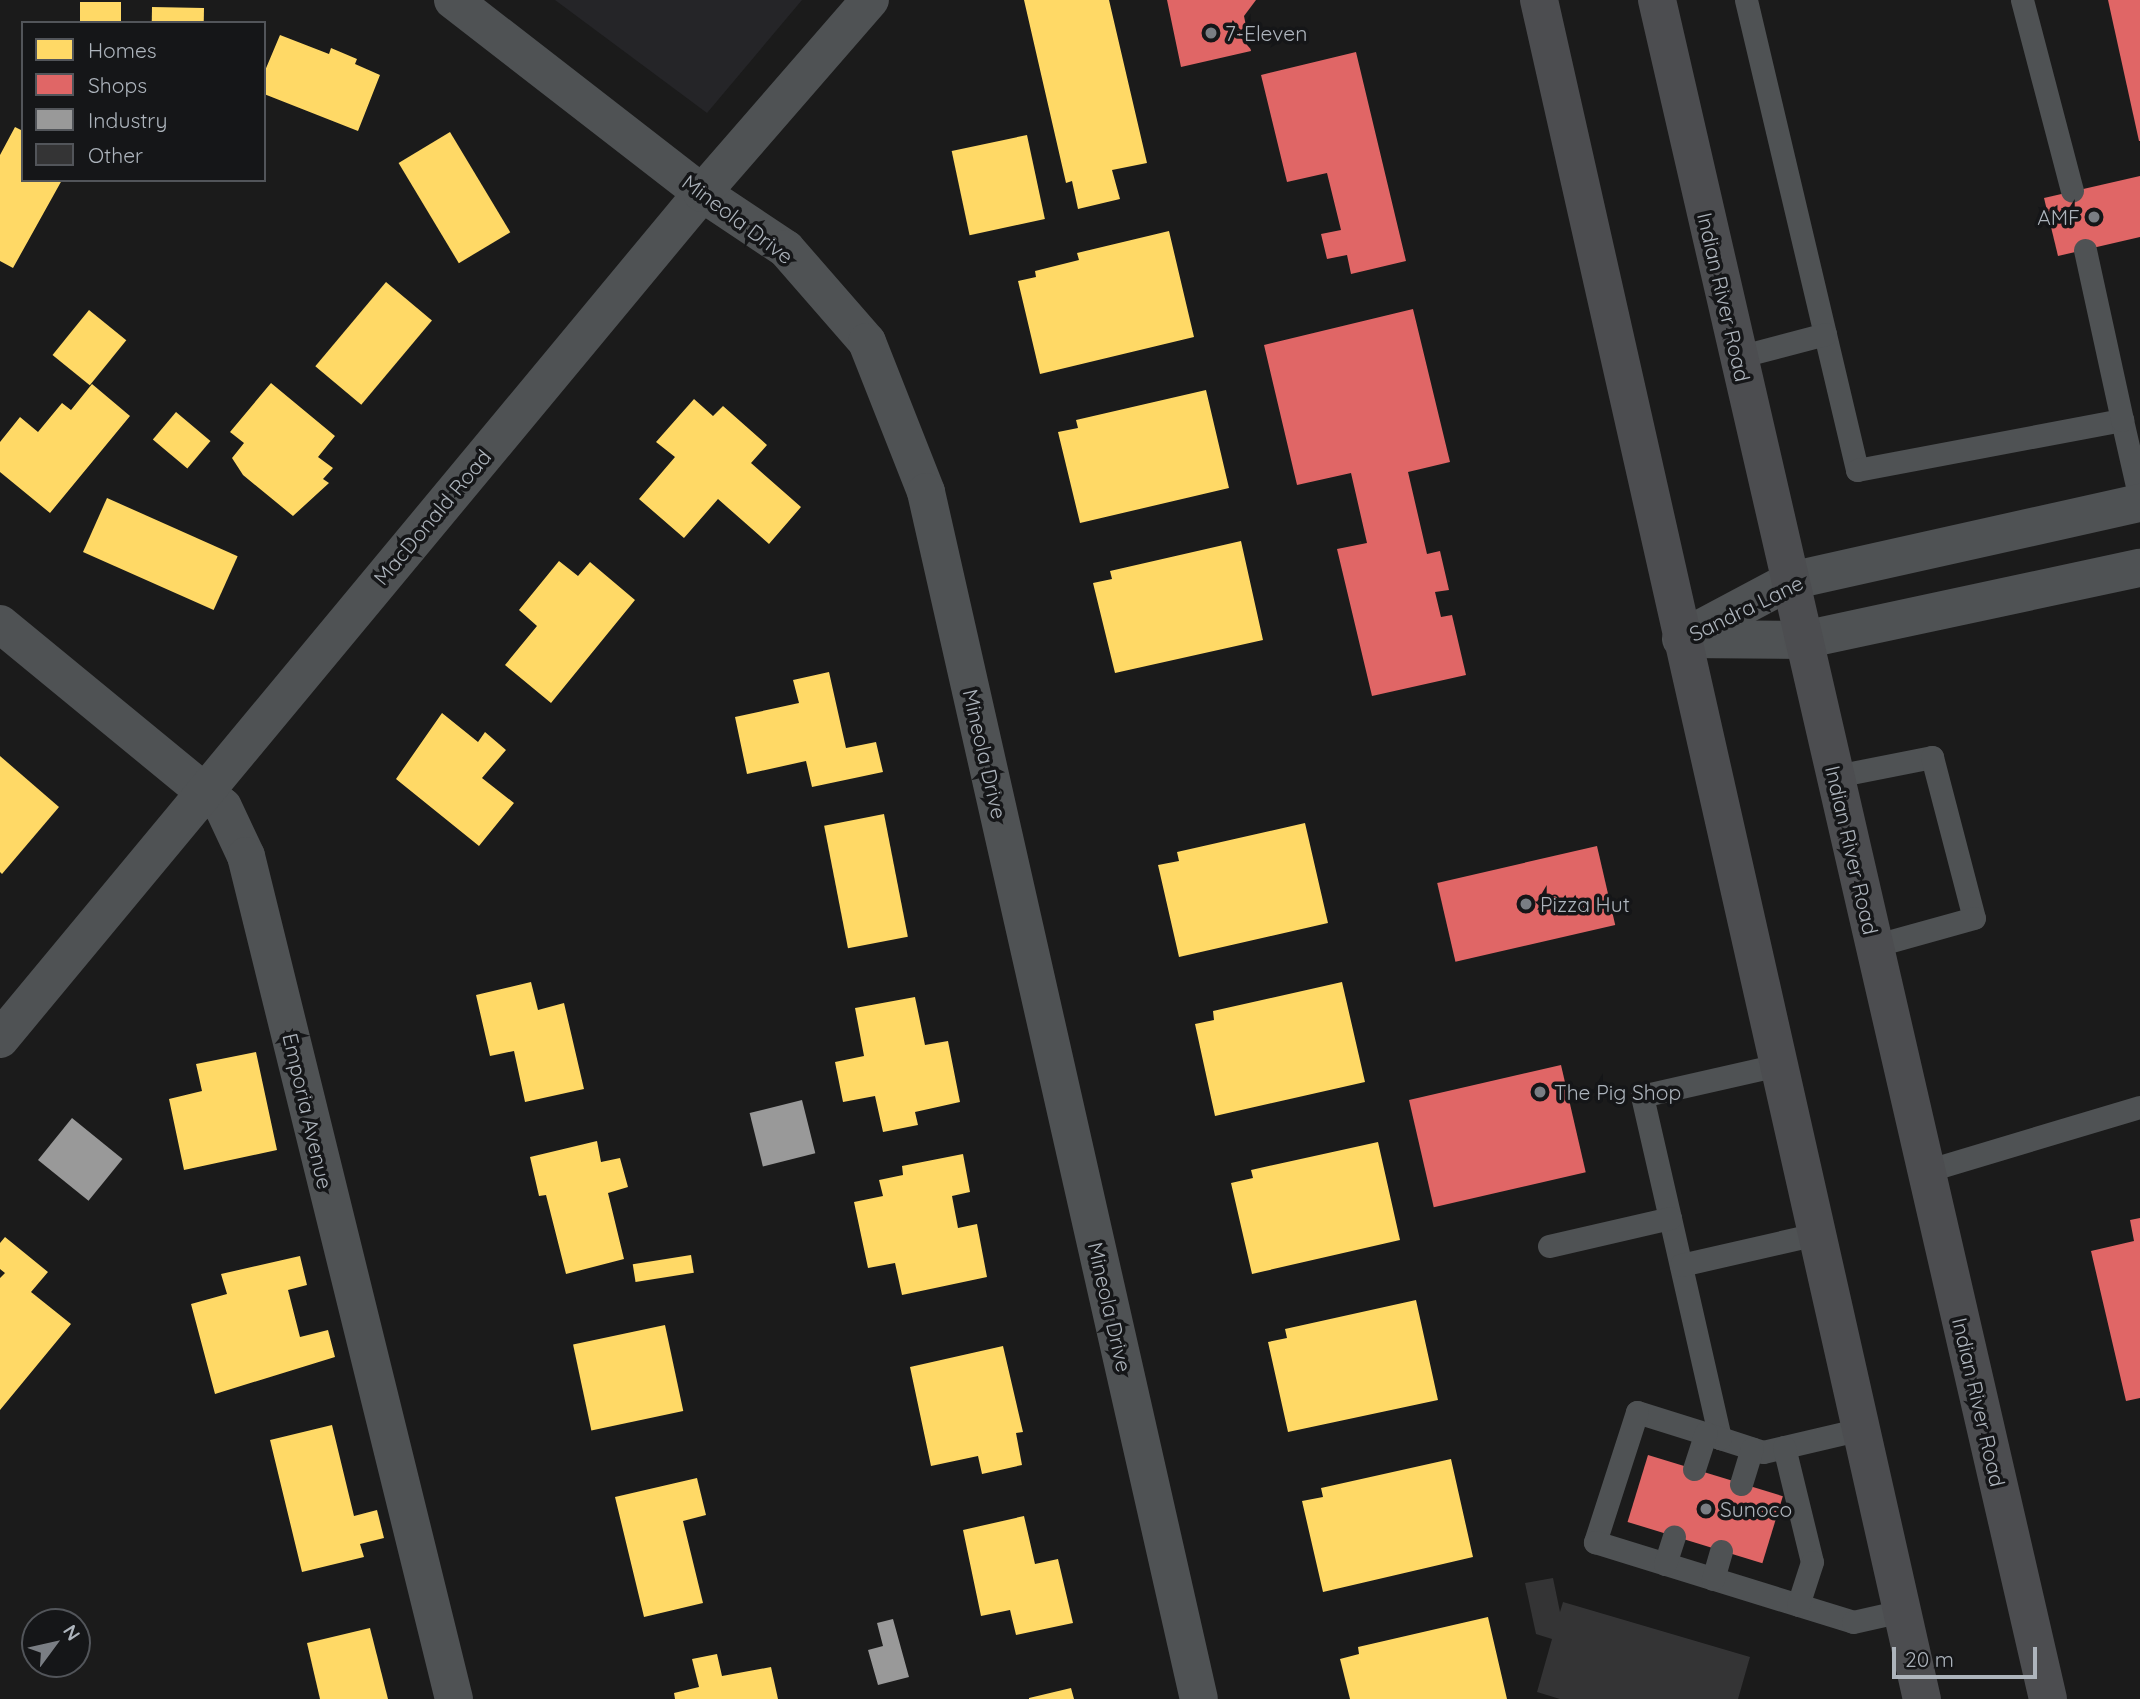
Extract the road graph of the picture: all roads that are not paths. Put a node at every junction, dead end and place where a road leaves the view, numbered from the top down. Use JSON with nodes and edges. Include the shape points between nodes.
{"nodes":[{"id":1,"x":453,"y":0,"type":"edge"},
{"id":2,"x":870,"y":0,"type":"edge"},
{"id":3,"x":1539,"y":0,"type":"edge"},
{"id":4,"x":1657,"y":0,"type":"edge"},
{"id":5,"x":1746,"y":0,"type":"edge"},
{"id":6,"x":2022,"y":0,"type":"edge"},
{"id":7,"x":2072,"y":191,"type":"dead end"},
{"id":8,"x":702,"y":193,"type":"junction"},
{"id":9,"x":2085,"y":250,"type":"dead end"},
{"id":10,"x":1825,"y":334,"type":"junction"},
{"id":11,"x":1738,"y":357,"type":"junction"},
{"id":12,"x":2122,"y":420,"type":"junction"},
{"id":13,"x":2140,"y":501,"type":"edge"},
{"id":14,"x":2140,"y":568,"type":"edge"},
{"id":15,"x":1790,"y":581,"type":"junction"},
{"id":16,"x":0,"y":624,"type":"edge"},
{"id":17,"x":1681,"y":639,"type":"junction"},
{"id":18,"x":1803,"y":640,"type":"junction"},
{"id":19,"x":1836,"y":776,"type":"junction"},
{"id":20,"x":203,"y":790,"type":"junction"},
{"id":21,"x":1874,"y":946,"type":"junction"},
{"id":22,"x":0,"y":1039,"type":"edge"},
{"id":23,"x":1778,"y":1065,"type":"junction"},
{"id":24,"x":2140,"y":1107,"type":"edge"},
{"id":25,"x":1926,"y":1171,"type":"junction"},
{"id":26,"x":1670,"y":1219,"type":"junction"},
{"id":27,"x":1816,"y":1234,"type":"junction"},
{"id":28,"x":1549,"y":1246,"type":"dead end"},
{"id":29,"x":1681,"y":1265,"type":"junction"},
{"id":30,"x":1861,"y":1429,"type":"junction"},
{"id":31,"x":1713,"y":1436,"type":"junction"},
{"id":32,"x":1784,"y":1447,"type":"junction"},
{"id":33,"x":1752,"y":1449,"type":"junction"},
{"id":34,"x":1694,"y":1469,"type":"dead end"},
{"id":35,"x":1741,"y":1483,"type":"dead end"},
{"id":36,"x":1674,"y":1536,"type":"dead end"},
{"id":37,"x":1721,"y":1551,"type":"dead end"},
{"id":38,"x":1665,"y":1564,"type":"junction"},
{"id":39,"x":1713,"y":1579,"type":"junction"},
{"id":40,"x":1798,"y":1605,"type":"junction"},
{"id":41,"x":1902,"y":1611,"type":"junction"},
{"id":42,"x":454,"y":1699,"type":"edge"},
{"id":43,"x":1199,"y":1699,"type":"edge"},
{"id":44,"x":1922,"y":1699,"type":"edge"},
{"id":45,"x":2048,"y":1699,"type":"edge"}],
"edges":[{"from":1,"to":8,"type":"street","name":"Mineola Drive"},
{"from":2,"to":8,"type":"street","name":"MacDonald Road"},
{"from":3,"to":17,"type":"main road"},
{"from":4,"to":11,"type":"main road","name":"Indian River Road"},
{"from":5,"to":10,"type":"lane"},
{"from":6,"to":7,"type":"lane"},
{"from":8,"to":20,"type":"street","name":"MacDonald Road"},
{"from":8,"to":43,"type":"street","name":"Mineola Drive","via":[[786,249],[867,342],[926,492]]},
{"from":9,"to":12,"type":"lane"},
{"from":10,"to":11,"type":"lane"},
{"from":10,"to":12,"type":"lane","via":[[1857,470]]},
{"from":11,"to":15,"type":"main road","name":"Indian River Road"},
{"from":12,"to":13,"type":"lane"},
{"from":13,"to":15,"type":"street","name":"Sandra Lane"},
{"from":14,"to":18,"type":"street","name":"Sandra Lane"},
{"from":15,"to":17,"type":"street","name":"Sandra Lane"},
{"from":15,"to":18,"type":"main road","name":"Indian River Road"},
{"from":16,"to":20,"type":"street","name":"Emporia Avenue"},
{"from":17,"to":18,"type":"street","name":"Sandra Lane"},
{"from":17,"to":23,"type":"main road"},
{"from":18,"to":19,"type":"main road","name":"Indian River Road"},
{"from":19,"to":21,"type":"main road","name":"Indian River Road"},
{"from":19,"to":21,"type":"lane","via":[[1933,757],[1974,918]]},
{"from":20,"to":22,"type":"street","name":"MacDonald Road"},
{"from":20,"to":42,"type":"street","name":"Emporia Avenue","via":[[223,807],[250,867]]},
{"from":21,"to":25,"type":"main road","name":"Indian River Road"},
{"from":23,"to":26,"type":"lane","via":[[1642,1096]]},
{"from":23,"to":27,"type":"main road"},
{"from":24,"to":25,"type":"lane"},
{"from":25,"to":45,"type":"main road","name":"Indian River Road"},
{"from":26,"to":28,"type":"lane"},
{"from":26,"to":29,"type":"lane"},
{"from":27,"to":29,"type":"lane"},
{"from":27,"to":30,"type":"main road"},
{"from":29,"to":31,"type":"lane"},
{"from":30,"to":32,"type":"lane"},
{"from":30,"to":41,"type":"main road"},
{"from":31,"to":33,"type":"lane"},
{"from":31,"to":34,"type":"lane"},
{"from":31,"to":38,"type":"lane","via":[[1637,1412],[1595,1542]]},
{"from":32,"to":33,"type":"lane","via":[[1763,1452]]},
{"from":32,"to":40,"type":"lane","via":[[1812,1562]]},
{"from":33,"to":35,"type":"lane"},
{"from":36,"to":38,"type":"lane"},
{"from":37,"to":39,"type":"lane"},
{"from":38,"to":39,"type":"lane"},
{"from":39,"to":40,"type":"lane"},
{"from":40,"to":41,"type":"lane","via":[[1853,1622]]},
{"from":41,"to":44,"type":"main road"}]}
